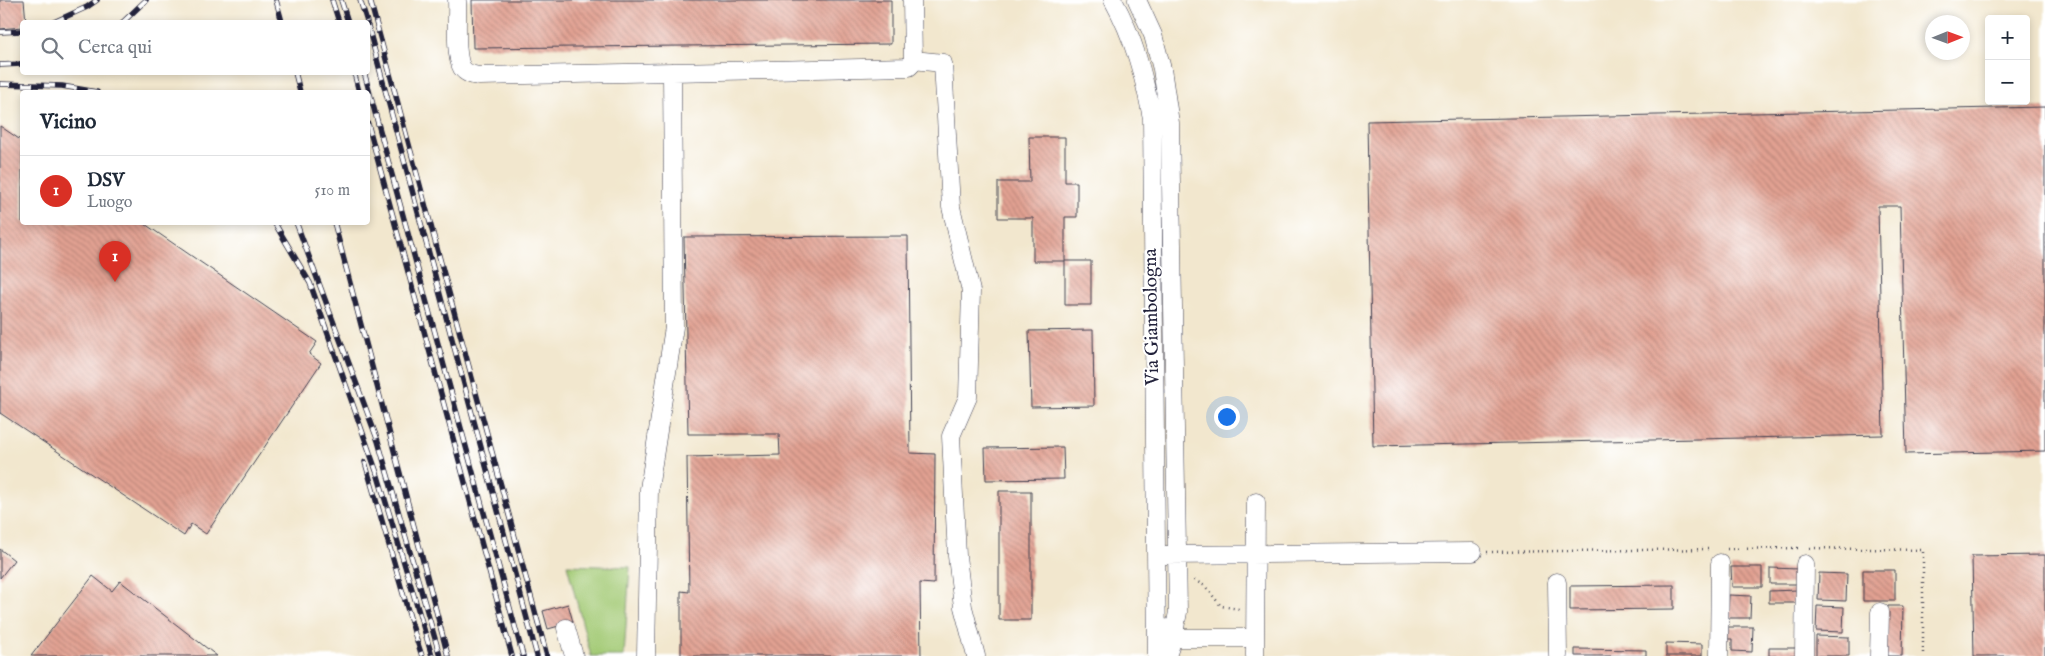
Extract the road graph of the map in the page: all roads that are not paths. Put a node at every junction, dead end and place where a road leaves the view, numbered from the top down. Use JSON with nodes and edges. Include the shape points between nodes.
{"nodes":[{"id":1,"x":457,"y":0,"type":"edge"},
{"id":2,"x":912,"y":0,"type":"edge"},
{"id":3,"x":1113,"y":0,"type":"edge"},
{"id":4,"x":1137,"y":0,"type":"edge"},
{"id":5,"x":913,"y":60,"type":"junction"},
{"id":6,"x":672,"y":72,"type":"junction"},
{"id":7,"x":1154,"y":284,"type":"junction"},
{"id":8,"x":1169,"y":427,"type":"junction"},
{"id":9,"x":1256,"y":502,"type":"dead end"},
{"id":10,"x":1473,"y":552,"type":"road end"},
{"id":11,"x":1256,"y":554,"type":"junction"},
{"id":12,"x":1170,"y":555,"type":"junction"},
{"id":13,"x":1720,"y":563,"type":"dead end"},
{"id":14,"x":1805,"y":564,"type":"dead end"},
{"id":15,"x":1557,"y":582,"type":"dead end"},
{"id":16,"x":1880,"y":612,"type":"dead end"},
{"id":17,"x":566,"y":628,"type":"dead end"},
{"id":18,"x":1173,"y":638,"type":"junction"},
{"id":19,"x":1255,"y":638,"type":"junction"},
{"id":20,"x":574,"y":656,"type":"edge"},
{"id":21,"x":646,"y":656,"type":"edge"},
{"id":22,"x":976,"y":656,"type":"edge"},
{"id":23,"x":1157,"y":656,"type":"edge"},
{"id":24,"x":1166,"y":656,"type":"edge"},
{"id":25,"x":1255,"y":656,"type":"edge"},
{"id":26,"x":1558,"y":656,"type":"edge"},
{"id":27,"x":1719,"y":656,"type":"edge"},
{"id":28,"x":1804,"y":656,"type":"edge"},
{"id":29,"x":1880,"y":656,"type":"edge"}],
"edges":[{"from":1,"to":6,"type":"street","via":[[458,58],[470,75]]},
{"from":2,"to":5,"type":"street"},
{"from":3,"to":7,"type":"street","name":"Via Giambologna","via":[[1136,47],[1152,118]]},
{"from":4,"to":8,"type":"street","name":"Via Giambologna","via":[[1153,35],[1170,123]]},
{"from":5,"to":6,"type":"street","via":[[909,67]]},
{"from":5,"to":22,"type":"street","via":[[943,62],[951,208],[971,291],[968,397],[951,436],[959,573],[963,607]]},
{"from":6,"to":21,"type":"street","via":[[674,327],[649,489]]},
{"from":7,"to":8,"type":"street","name":"Via Giambologna","via":[[1161,322]]},
{"from":7,"to":23,"type":"street","name":"Via Giambologna"},
{"from":8,"to":12,"type":"street","name":"Via Giambologna"},
{"from":9,"to":11,"type":"street"},
{"from":10,"to":11,"type":"street"},
{"from":11,"to":12,"type":"street"},
{"from":11,"to":19,"type":"street"},
{"from":12,"to":18,"type":"street","name":"Via Giambologna","via":[[1178,612]]},
{"from":13,"to":27,"type":"street"},
{"from":14,"to":28,"type":"street"},
{"from":15,"to":26,"type":"street"},
{"from":16,"to":29,"type":"street"},
{"from":17,"to":20,"type":"street"},
{"from":18,"to":19,"type":"street"},
{"from":18,"to":24,"type":"street","name":"Via Giambologna"},
{"from":19,"to":25,"type":"street"}]}
